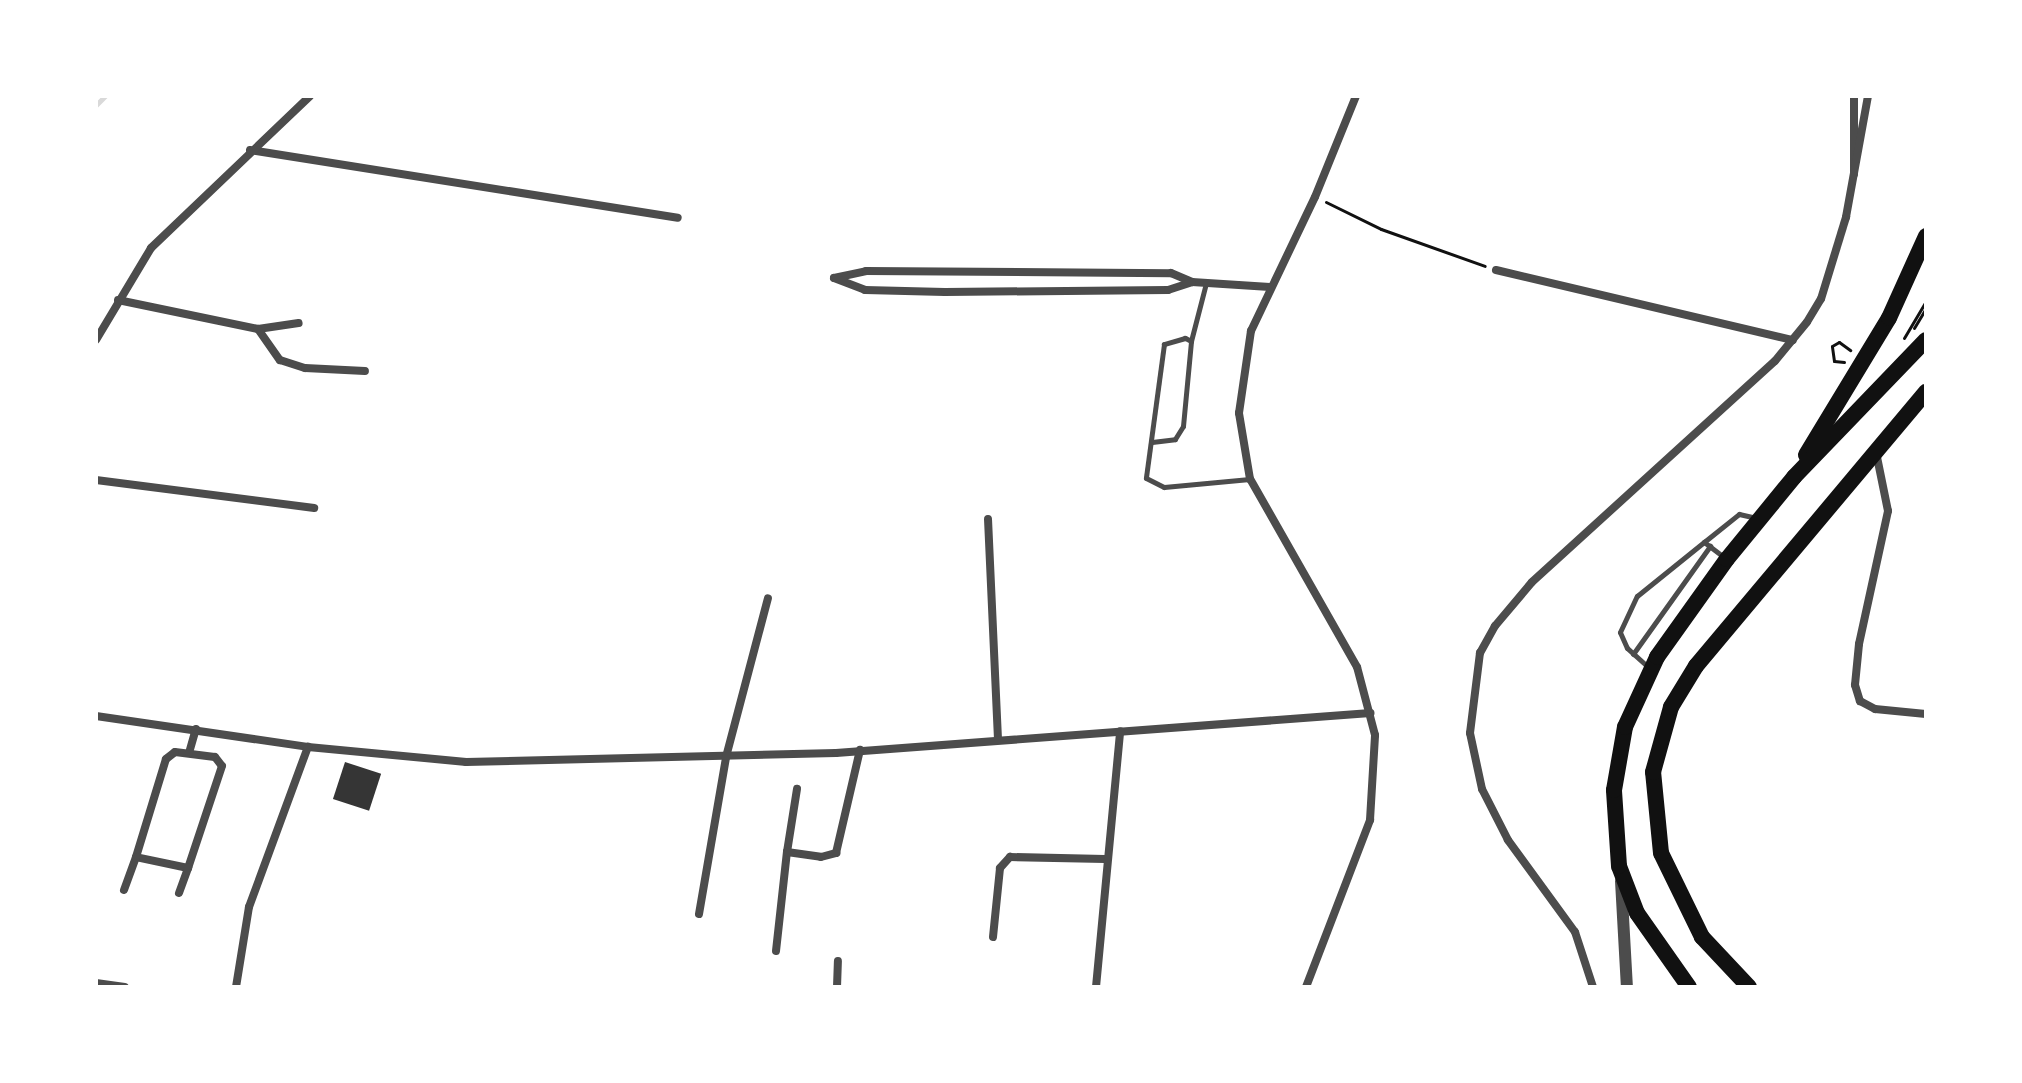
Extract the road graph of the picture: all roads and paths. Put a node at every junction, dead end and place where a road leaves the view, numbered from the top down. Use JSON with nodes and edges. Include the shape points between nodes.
{"nodes":[{"id":1,"x":310,"y":96,"type":"edge"},
{"id":2,"x":1356,"y":96,"type":"edge"},
{"id":3,"x":1854,"y":96,"type":"edge"},
{"id":4,"x":1868,"y":96,"type":"edge"},
{"id":5,"x":250,"y":150,"type":"junction"},
{"id":6,"x":1854,"y":178,"type":"junction"},
{"id":7,"x":1315,"y":197,"type":"junction"},
{"id":8,"x":678,"y":218,"type":"dead end"},
{"id":9,"x":1926,"y":236,"type":"edge"},
{"id":10,"x":1496,"y":270,"type":"joint"},
{"id":11,"x":1028,"y":272,"type":"junction"},
{"id":12,"x":1192,"y":282,"type":"junction"},
{"id":13,"x":1206,"y":282,"type":"junction"},
{"id":14,"x":1270,"y":287,"type":"junction"},
{"id":15,"x":1028,"y":291,"type":"junction"},
{"id":16,"x":118,"y":300,"type":"junction"},
{"id":17,"x":1926,"y":301,"type":"edge"},
{"id":18,"x":1926,"y":308,"type":"edge"},
{"id":19,"x":299,"y":323,"type":"dead end"},
{"id":20,"x":258,"y":329,"type":"junction"},
{"id":21,"x":1918,"y":338,"type":"edge"},
{"id":22,"x":96,"y":340,"type":"edge"},
{"id":23,"x":1793,"y":340,"type":"junction"},
{"id":24,"x":1191,"y":341,"type":"junction"},
{"id":25,"x":1902,"y":341,"type":"dead end"},
{"id":26,"x":1851,"y":351,"type":"dead end"},
{"id":27,"x":1849,"y":359,"type":"dead end"},
{"id":28,"x":365,"y":371,"type":"dead end"},
{"id":29,"x":1926,"y":392,"type":"edge"},
{"id":30,"x":1152,"y":442,"type":"junction"},
{"id":31,"x":1875,"y":450,"type":"junction"},
{"id":32,"x":1794,"y":477,"type":"junction"},
{"id":33,"x":1250,"y":479,"type":"junction"},
{"id":34,"x":96,"y":480,"type":"edge"},
{"id":35,"x":314,"y":508,"type":"dead end"},
{"id":36,"x":988,"y":519,"type":"dead end"},
{"id":37,"x":1760,"y":520,"type":"junction"},
{"id":38,"x":1704,"y":542,"type":"junction"},
{"id":39,"x":1710,"y":546,"type":"junction"},
{"id":40,"x":1727,"y":559,"type":"junction"},
{"id":41,"x":768,"y":598,"type":"dead end"},
{"id":42,"x":1633,"y":654,"type":"junction"},
{"id":43,"x":1651,"y":670,"type":"junction"},
{"id":44,"x":1371,"y":713,"type":"junction"},
{"id":45,"x":1926,"y":714,"type":"edge"},
{"id":46,"x":96,"y":716,"type":"edge"},
{"id":47,"x":196,"y":729,"type":"junction"},
{"id":48,"x":1120,"y":731,"type":"junction"},
{"id":49,"x":998,"y":740,"type":"junction"},
{"id":50,"x":308,"y":747,"type":"junction"},
{"id":51,"x":860,"y":750,"type":"junction"},
{"id":52,"x":189,"y":753,"type":"junction"},
{"id":53,"x":726,"y":757,"type":"junction"},
{"id":54,"x":797,"y":789,"type":"dead end"},
{"id":55,"x":787,"y":852,"type":"junction"},
{"id":56,"x":136,"y":857,"type":"junction"},
{"id":57,"x":1105,"y":859,"type":"junction"},
{"id":58,"x":1619,"y":866,"type":"junction"},
{"id":59,"x":188,"y":868,"type":"junction"},
{"id":60,"x":124,"y":890,"type":"dead end"},
{"id":61,"x":179,"y":893,"type":"dead end"},
{"id":62,"x":699,"y":914,"type":"dead end"},
{"id":63,"x":993,"y":937,"type":"dead end"},
{"id":64,"x":776,"y":951,"type":"dead end"},
{"id":65,"x":838,"y":961,"type":"dead end"},
{"id":66,"x":96,"y":983,"type":"edge"},
{"id":67,"x":125,"y":987,"type":"edge"},
{"id":68,"x":236,"y":987,"type":"edge"},
{"id":69,"x":837,"y":987,"type":"edge"},
{"id":70,"x":1096,"y":987,"type":"edge"},
{"id":71,"x":1306,"y":987,"type":"edge"},
{"id":72,"x":1593,"y":987,"type":"edge"},
{"id":73,"x":1627,"y":987,"type":"edge"},
{"id":74,"x":1689,"y":987,"type":"edge"},
{"id":75,"x":1749,"y":987,"type":"edge"}],
"edges":[{"from":1,"to":5,"type":"street"},
{"from":2,"to":7,"type":"street"},
{"from":3,"to":6,"type":"street"},
{"from":4,"to":6,"type":"street"},
{"from":5,"to":8,"type":"street"},
{"from":5,"to":16,"type":"street","via":[[151,248]]},
{"from":6,"to":23,"type":"street","via":[[1821,299]]},
{"from":7,"to":10,"type":"path","via":[[1381,229]]},
{"from":7,"to":14,"type":"street"},
{"from":9,"to":32,"type":"highway","via":[[1889,318]]},
{"from":10,"to":23,"type":"street"},
{"from":11,"to":12,"type":"street","via":[[1171,273]]},
{"from":11,"to":15,"type":"street"},
{"from":11,"to":15,"type":"street","via":[[866,271],[834,278],[878,291]]},
{"from":12,"to":13,"type":"street"},
{"from":12,"to":15,"type":"street","via":[[1168,290]]},
{"from":13,"to":14,"type":"street"},
{"from":13,"to":24,"type":"lane"},
{"from":14,"to":33,"type":"street","via":[[1251,331],[1242,372],[1241,444]]},
{"from":16,"to":20,"type":"street"},
{"from":16,"to":22,"type":"street"},
{"from":17,"to":25,"type":"path"},
{"from":18,"to":21,"type":"path"},
{"from":19,"to":20,"type":"street"},
{"from":20,"to":28,"type":"street","via":[[280,360],[305,368]]},
{"from":21,"to":32,"type":"highway"},
{"from":23,"to":72,"type":"street","via":[[1532,582],[1480,653],[1470,733],[1482,789],[1508,840],[1575,932]]},
{"from":24,"to":30,"type":"lane","via":[[1183,426],[1175,439]]},
{"from":24,"to":30,"type":"lane","via":[[1178,337],[1164,344]]},
{"from":26,"to":27,"type":"path","via":[[1839,342],[1830,354],[1842,363]]},
{"from":29,"to":31,"type":"highway"},
{"from":30,"to":33,"type":"lane","via":[[1145,470],[1154,486]]},
{"from":31,"to":45,"type":"street","via":[[1888,511],[1855,685],[1860,701],[1875,709]]},
{"from":31,"to":75,"type":"highway","via":[[1696,666],[1671,707],[1653,772],[1661,853],[1680,898],[1702,937]]},
{"from":32,"to":37,"type":"highway"},
{"from":33,"to":44,"type":"street","via":[[1357,667]]},
{"from":34,"to":35,"type":"street"},
{"from":36,"to":49,"type":"street"},
{"from":37,"to":38,"type":"lane","via":[[1739,514]]},
{"from":37,"to":40,"type":"highway"},
{"from":38,"to":39,"type":"lane"},
{"from":38,"to":42,"type":"lane","via":[[1637,596],[1620,632]]},
{"from":39,"to":40,"type":"lane"},
{"from":39,"to":42,"type":"lane"},
{"from":40,"to":43,"type":"highway"},
{"from":41,"to":53,"type":"street"},
{"from":42,"to":43,"type":"lane"},
{"from":43,"to":58,"type":"highway","via":[[1625,727],[1614,790]]},
{"from":44,"to":48,"type":"street"},
{"from":44,"to":71,"type":"street","via":[[1376,768],[1370,820]]},
{"from":46,"to":47,"type":"street"},
{"from":47,"to":50,"type":"street"},
{"from":47,"to":52,"type":"street"},
{"from":48,"to":49,"type":"street"},
{"from":48,"to":57,"type":"street"},
{"from":49,"to":51,"type":"street"},
{"from":50,"to":53,"type":"street","via":[[466,762]]},
{"from":50,"to":68,"type":"street","via":[[249,907]]},
{"from":51,"to":53,"type":"street"},
{"from":51,"to":55,"type":"street","via":[[836,853],[821,857]]},
{"from":52,"to":56,"type":"street","via":[[166,759]]},
{"from":52,"to":59,"type":"street","via":[[219,759],[222,770]]},
{"from":53,"to":62,"type":"street"},
{"from":54,"to":55,"type":"street"},
{"from":55,"to":64,"type":"street"},
{"from":56,"to":59,"type":"street"},
{"from":56,"to":60,"type":"street"},
{"from":57,"to":63,"type":"street","via":[[1010,857],[1000,868]]},
{"from":57,"to":70,"type":"street"},
{"from":58,"to":73,"type":"street"},
{"from":58,"to":74,"type":"highway","via":[[1637,913]]},
{"from":59,"to":61,"type":"street"},
{"from":65,"to":69,"type":"street"},
{"from":66,"to":67,"type":"street"}]}
